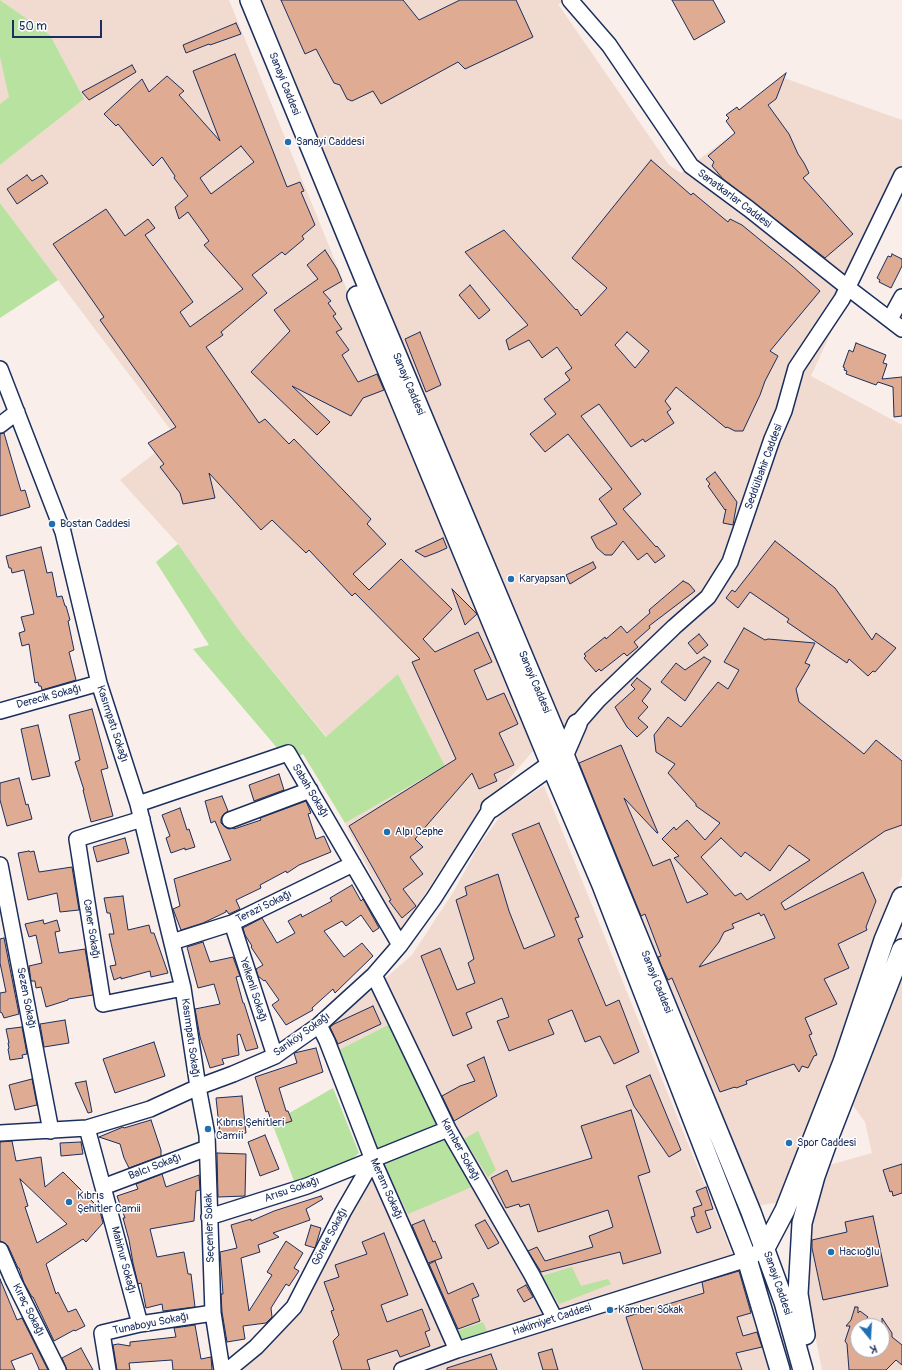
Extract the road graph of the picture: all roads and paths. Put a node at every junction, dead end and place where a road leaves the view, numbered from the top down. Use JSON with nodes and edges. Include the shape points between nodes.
{"nodes":[{"id":1,"x":236,"y":0,"type":"edge"},
{"id":2,"x":250,"y":0,"type":"edge"},
{"id":3,"x":570,"y":0,"type":"edge"},
{"id":4,"x":902,"y":175,"type":"edge"},
{"id":5,"x":847,"y":287,"type":"junction"},
{"id":6,"x":902,"y":297,"type":"edge"},
{"id":7,"x":890,"y":319,"type":"junction"},
{"id":8,"x":902,"y":329,"type":"edge"},
{"id":9,"x":0,"y":369,"type":"edge"},
{"id":10,"x":17,"y":412,"type":"junction"},
{"id":11,"x":0,"y":425,"type":"edge"},
{"id":12,"x":99,"y":683,"type":"junction"},
{"id":13,"x":0,"y":711,"type":"edge"},
{"id":14,"x":577,"y":724,"type":"joint"},
{"id":15,"x":554,"y":751,"type":"junction"},
{"id":16,"x":310,"y":790,"type":"junction"},
{"id":17,"x":491,"y":808,"type":"joint"},
{"id":18,"x":140,"y":811,"type":"junction"},
{"id":19,"x":230,"y":820,"type":"dead end"},
{"id":20,"x":353,"y":864,"type":"junction"},
{"id":21,"x":0,"y":865,"type":"edge"},
{"id":22,"x":902,"y":897,"type":"edge"},
{"id":23,"x":232,"y":924,"type":"junction"},
{"id":24,"x":172,"y":942,"type":"junction"},
{"id":25,"x":400,"y":945,"type":"junction"},
{"id":26,"x":902,"y":949,"type":"edge"},
{"id":27,"x":374,"y":975,"type":"junction"},
{"id":28,"x":183,"y":988,"type":"junction"},
{"id":29,"x":319,"y":1025,"type":"junction"},
{"id":30,"x":275,"y":1056,"type":"junction"},
{"id":31,"x":198,"y":1087,"type":"junction"},
{"id":32,"x":87,"y":1128,"type":"junction"},
{"id":33,"x":448,"y":1128,"type":"junction"},
{"id":34,"x":0,"y":1131,"type":"edge"},
{"id":35,"x":51,"y":1131,"type":"junction"},
{"id":36,"x":207,"y":1148,"type":"junction"},
{"id":37,"x":373,"y":1160,"type":"junction"},
{"id":38,"x":103,"y":1187,"type":"junction"},
{"id":39,"x":785,"y":1210,"type":"junction"},
{"id":40,"x":751,"y":1212,"type":"junction"},
{"id":41,"x":209,"y":1216,"type":"junction"},
{"id":42,"x":765,"y":1248,"type":"junction"},
{"id":43,"x":0,"y":1250,"type":"edge"},
{"id":44,"x":748,"y":1259,"type":"junction"},
{"id":45,"x":213,"y":1313,"type":"junction"},
{"id":46,"x":556,"y":1319,"type":"junction"},
{"id":47,"x":140,"y":1324,"type":"junction"},
{"id":48,"x":457,"y":1350,"type":"junction"},
{"id":49,"x":58,"y":1370,"type":"edge"},
{"id":50,"x":108,"y":1370,"type":"edge"},
{"id":51,"x":222,"y":1370,"type":"edge"},
{"id":52,"x":228,"y":1370,"type":"edge"},
{"id":53,"x":402,"y":1370,"type":"edge"},
{"id":54,"x":780,"y":1370,"type":"edge"},
{"id":55,"x":803,"y":1370,"type":"edge"},
{"id":56,"x":811,"y":1370,"type":"edge"}],
"edges":[{"from":1,"to":15,"type":"main road","name":"Sanayi Caddesi"},
{"from":2,"to":15,"type":"main road","name":"Sanayi Caddesi"},
{"from":3,"to":5,"type":"street","name":"Sanatkarlar Caddesi","via":[[609,45],[691,166]]},
{"from":4,"to":5,"type":"street","name":"Seddülbahir Caddesi"},
{"from":5,"to":7,"type":"street","name":"Sanatkarlar Caddesi"},
{"from":5,"to":14,"type":"street","name":"Seddülbahir Caddesi","via":[[842,299],[796,368],[784,411],[730,562],[708,597],[603,695]]},
{"from":6,"to":7,"type":"street"},
{"from":7,"to":8,"type":"street","name":"Sanatkarlar Caddesi"},
{"from":9,"to":10,"type":"street","name":"Kasımpatı Sokağı"},
{"from":10,"to":11,"type":"street"},
{"from":10,"to":12,"type":"street","name":"Kasımpatı Sokağı","via":[[63,532]]},
{"from":12,"to":13,"type":"street","name":"Derecik Sokağı"},
{"from":12,"to":18,"type":"street","name":"Kasımpatı Sokağı"},
{"from":14,"to":15,"type":"main road"},
{"from":15,"to":17,"type":"main road"},
{"from":15,"to":40,"type":"main road","name":"Sanayi Caddesi","via":[[612,876]]},
{"from":15,"to":44,"type":"main road","name":"Sanayi Caddesi","via":[[604,891]]},
{"from":16,"to":18,"type":"street","name":"Sabah Sokağı","via":[[288,753]]},
{"from":16,"to":19,"type":"street"},
{"from":16,"to":20,"type":"street","name":"Sabah Sokağı"},
{"from":17,"to":25,"type":"street","name":"Sarıköy Sokağı","via":[[434,898]]},
{"from":18,"to":24,"type":"street","name":"Kasımpatı Sokağı"},
{"from":18,"to":28,"type":"street","name":"Caner Sokağı","via":[[77,839],[103,1004]]},
{"from":20,"to":23,"type":"street","name":"Terazi Sokağı"},
{"from":20,"to":25,"type":"street","name":"Sabah Sokağı"},
{"from":21,"to":35,"type":"street","name":"Sezen Sokağı"},
{"from":22,"to":39,"type":"main road","via":[[884,940],[843,1062]]},
{"from":23,"to":24,"type":"street","name":"Terazi Sokağı"},
{"from":23,"to":30,"type":"street","name":"Yelkenli Sokağı"},
{"from":24,"to":28,"type":"street","name":"Kasımpatı Sokağı"},
{"from":25,"to":27,"type":"street","name":"Sarıköy Sokağı"},
{"from":26,"to":56,"type":"main road","via":[[815,1176],[802,1223],[798,1294]]},
{"from":27,"to":29,"type":"street","name":"Sarıköy Sokağı"},
{"from":27,"to":33,"type":"street","name":"Kamber Sokağı"},
{"from":28,"to":31,"type":"street","name":"Kasımpatı Sokağı"},
{"from":29,"to":30,"type":"street","name":"Sarıköy Sokağı"},
{"from":29,"to":37,"type":"street","name":"Meram Sokağı"},
{"from":30,"to":31,"type":"street","name":"Sarıköy Sokağı"},
{"from":31,"to":32,"type":"street","name":"Sarıköy Sokağı","via":[[150,1109]]},
{"from":31,"to":36,"type":"street","name":"Seçenler Sokak"},
{"from":32,"to":35,"type":"street","name":"Sarıköy Sokağı"},
{"from":32,"to":38,"type":"street","name":"Mahinur Sokağı"},
{"from":33,"to":37,"type":"street"},
{"from":33,"to":46,"type":"street","name":"Kamber Sokağı"},
{"from":34,"to":35,"type":"street","name":"Sarıköy Sokağı"},
{"from":36,"to":38,"type":"street","name":"Balcı Sokağı"},
{"from":36,"to":41,"type":"street","name":"Seçenler Sokak"},
{"from":37,"to":41,"type":"street","name":"Arısu Sokağı","via":[[307,1186]]},
{"from":37,"to":48,"type":"street","name":"Meram Sokağı"},
{"from":37,"to":52,"type":"street","name":"Görele Sokağı","via":[[294,1307],[256,1347]]},
{"from":38,"to":47,"type":"street","name":"Mahinur Sokağı"},
{"from":39,"to":40,"type":"main road","via":[[767,1221]]},
{"from":39,"to":42,"type":"main road"},
{"from":40,"to":42,"type":"main road","name":"Sanayi Caddesi"},
{"from":41,"to":45,"type":"street","name":"Seçenler Sokak"},
{"from":42,"to":44,"type":"street"},
{"from":42,"to":55,"type":"main road","name":"Sanayi Caddesi","via":[[784,1302]]},
{"from":43,"to":49,"type":"street","name":"Kıraç Sokağı"},
{"from":44,"to":46,"type":"street","name":"Hakimiyet Caddesi"},
{"from":44,"to":54,"type":"main road","name":"Sanayi Caddesi"},
{"from":45,"to":47,"type":"street","name":"Tunaboyu Sokağı"},
{"from":45,"to":51,"type":"street","name":"Seçenler Sokak"},
{"from":46,"to":48,"type":"street","name":"Hakimiyet Caddesi"},
{"from":47,"to":50,"type":"street","name":"Tunaboyu Sokağı","via":[[102,1333]]},
{"from":48,"to":53,"type":"street","name":"Hakimiyet Caddesi"}]}
